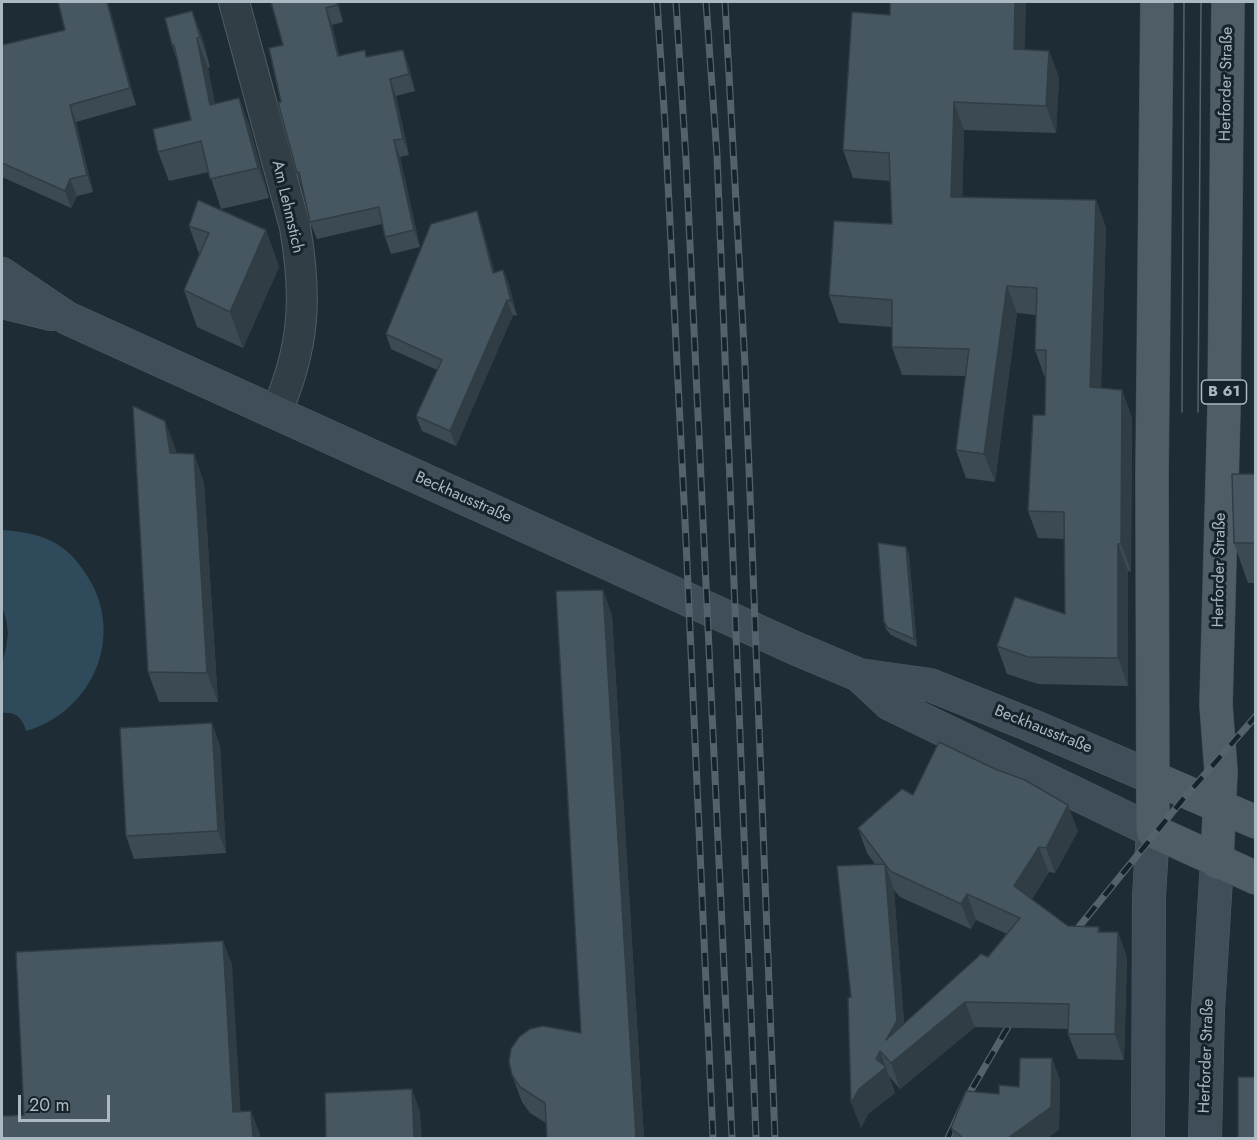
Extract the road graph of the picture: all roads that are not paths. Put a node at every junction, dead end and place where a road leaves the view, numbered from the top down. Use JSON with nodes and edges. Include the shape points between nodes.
{"nodes":[{"id":1,"x":234,"y":2,"type":"edge"},
{"id":2,"x":1157,"y":2,"type":"edge"},
{"id":3,"x":1228,"y":2,"type":"edge"},
{"id":4,"x":2,"y":274,"type":"edge"},
{"id":5,"x":2,"y":302,"type":"edge"},
{"id":6,"x":67,"y":318,"type":"junction"},
{"id":7,"x":276,"y":413,"type":"junction"},
{"id":8,"x":859,"y":675,"type":"junction"},
{"id":9,"x":1154,"y":778,"type":"junction"},
{"id":10,"x":1220,"y":807,"type":"junction"},
{"id":11,"x":1256,"y":822,"type":"edge"},
{"id":12,"x":1153,"y":831,"type":"junction"},
{"id":13,"x":1217,"y":862,"type":"junction"},
{"id":14,"x":1256,"y":878,"type":"edge"},
{"id":15,"x":1148,"y":1138,"type":"edge"},
{"id":16,"x":1204,"y":1138,"type":"edge"}],
"edges":[{"from":1,"to":7,"type":"street","name":"Am Lehmstich","via":[[299,253],[302,330],[287,388]]},
{"from":2,"to":9,"type":"main road","via":[[1152,475]]},
{"from":3,"to":10,"type":"main road","name":"Herforder Straße","number":"B 61","via":[[1216,705]]},
{"from":4,"to":6,"type":"main road","name":"Beckhausstraße"},
{"from":5,"to":6,"type":"main road","name":"Beckhausstraße"},
{"from":6,"to":7,"type":"main road","name":"Beckhausstraße"},
{"from":7,"to":8,"type":"main road","name":"Beckhausstraße"},
{"from":8,"to":9,"type":"main road","name":"Beckhausstraße","via":[[930,685]]},
{"from":8,"to":12,"type":"main road","name":"Beckhausstraße","via":[[890,704]]},
{"from":9,"to":10,"type":"main road","name":"Beckhausstraße"},
{"from":9,"to":12,"type":"main road"},
{"from":10,"to":11,"type":"main road","name":"Beckhausstraße"},
{"from":10,"to":13,"type":"main road","name":"Herforder Straße","number":"B 61"},
{"from":12,"to":13,"type":"main road"},
{"from":12,"to":15,"type":"main road"},
{"from":13,"to":14,"type":"main road"},
{"from":13,"to":16,"type":"main road","name":"Herforder Straße"}]}
